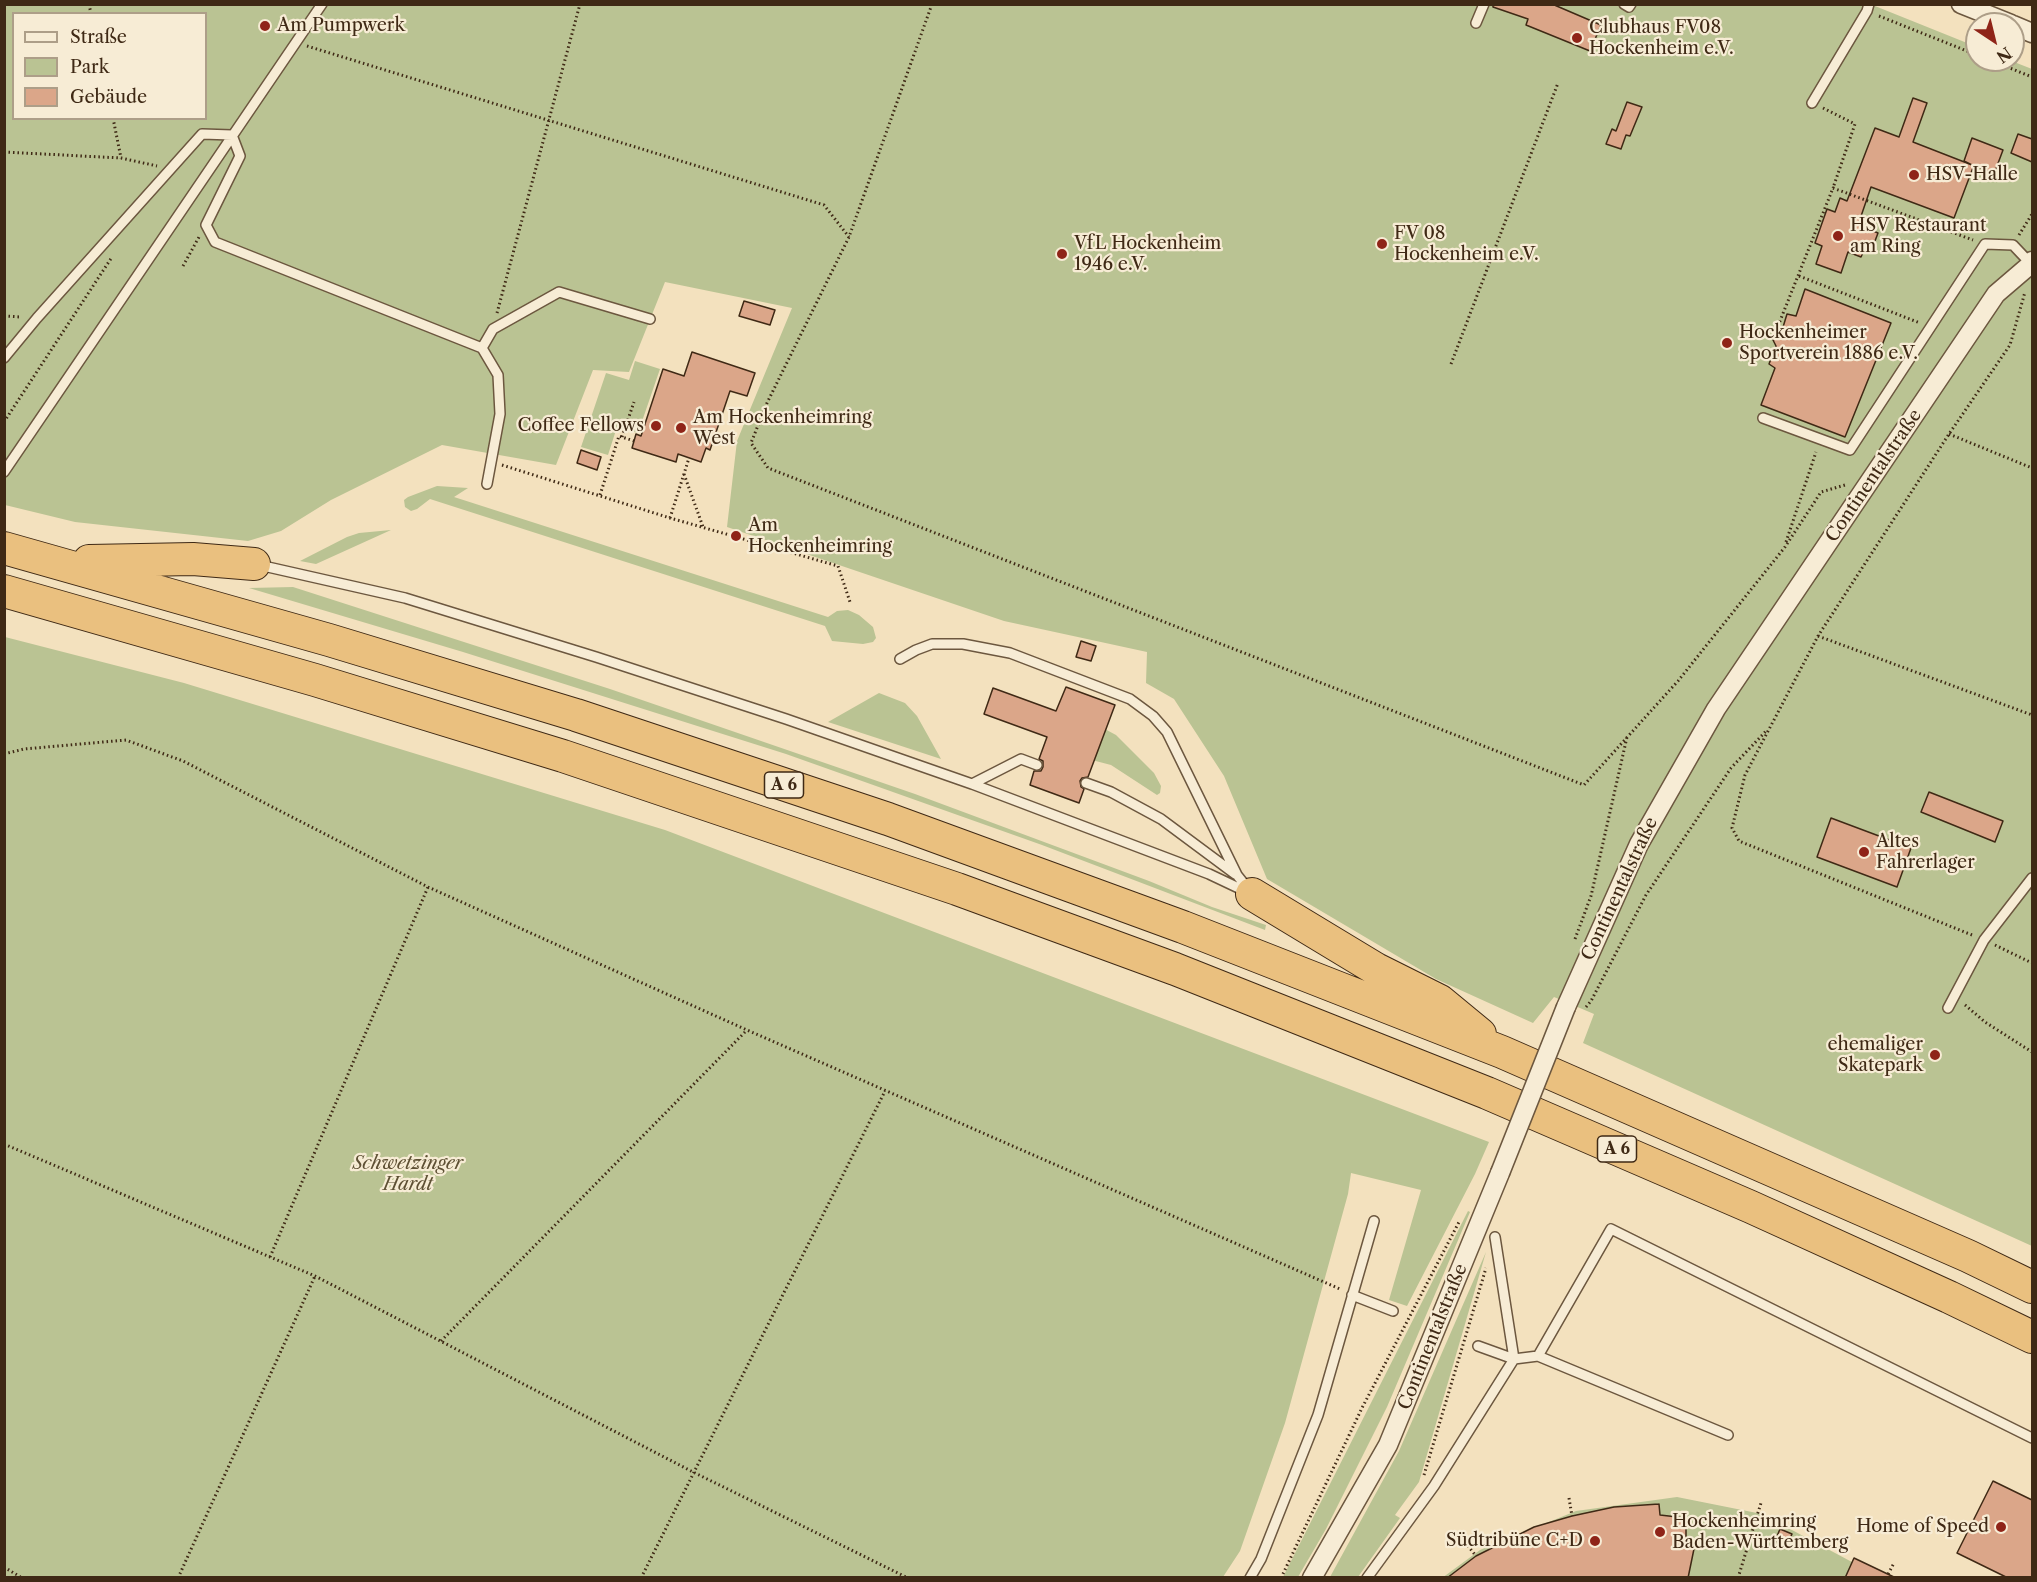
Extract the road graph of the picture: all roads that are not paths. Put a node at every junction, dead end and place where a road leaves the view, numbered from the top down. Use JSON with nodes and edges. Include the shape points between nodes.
{"nodes":[{"id":1,"x":322,"y":4,"type":"edge"},
{"id":2,"x":1484,"y":4,"type":"edge"},
{"id":3,"x":1624,"y":4,"type":"edge"},
{"id":4,"x":1631,"y":4,"type":"edge"},
{"id":5,"x":1961,"y":4,"type":"edge"},
{"id":6,"x":1868,"y":8,"type":"edge"},
{"id":7,"x":1981,"y":12,"type":"edge"},
{"id":8,"x":1476,"y":23,"type":"dead end"},
{"id":9,"x":1812,"y":103,"type":"road end"},
{"id":10,"x":232,"y":135,"type":"junction"},
{"id":11,"x":2032,"y":263,"type":"edge"},
{"id":12,"x":650,"y":319,"type":"dead end"},
{"id":13,"x":482,"y":348,"type":"junction"},
{"id":14,"x":4,"y":358,"type":"edge"},
{"id":15,"x":1763,"y":418,"type":"dead end"},
{"id":16,"x":4,"y":472,"type":"edge"},
{"id":17,"x":487,"y":484,"type":"dead end"},
{"id":18,"x":4,"y":548,"type":"edge"},
{"id":19,"x":52,"y":561,"type":"junction"},
{"id":20,"x":254,"y":564,"type":"joint"},
{"id":21,"x":4,"y":591,"type":"edge"},
{"id":22,"x":900,"y":659,"type":"dead end"},
{"id":23,"x":1037,"y":765,"type":"dead end"},
{"id":24,"x":1086,"y":783,"type":"dead end"},
{"id":25,"x":972,"y":784,"type":"junction"},
{"id":26,"x":2032,"y":878,"type":"edge"},
{"id":27,"x":1245,"y":885,"type":"junction"},
{"id":28,"x":1948,"y":1008,"type":"dead end"},
{"id":29,"x":1502,"y":1052,"type":"junction"},
{"id":30,"x":1374,"y":1221,"type":"dead end"},
{"id":31,"x":1495,"y":1237,"type":"dead end"},
{"id":32,"x":2032,"y":1287,"type":"edge"},
{"id":33,"x":1352,"y":1294,"type":"junction"},
{"id":34,"x":1393,"y":1311,"type":"dead end"},
{"id":35,"x":2032,"y":1337,"type":"edge"},
{"id":36,"x":1478,"y":1346,"type":"dead end"},
{"id":37,"x":1538,"y":1356,"type":"junction"},
{"id":38,"x":1514,"y":1359,"type":"junction"},
{"id":39,"x":1728,"y":1435,"type":"dead end"},
{"id":40,"x":2032,"y":1438,"type":"edge"},
{"id":41,"x":1250,"y":1578,"type":"edge"},
{"id":42,"x":1312,"y":1578,"type":"edge"},
{"id":43,"x":1367,"y":1578,"type":"edge"}],
"edges":[{"from":1,"to":10,"type":"lane"},
{"from":2,"to":8,"type":"lane"},
{"from":3,"to":4,"type":"lane"},
{"from":5,"to":7,"type":"street"},
{"from":6,"to":9,"type":"lane"},
{"from":10,"to":13,"type":"lane","via":[[240,156],[206,225],[215,242]]},
{"from":10,"to":14,"type":"lane","via":[[202,134]]},
{"from":10,"to":16,"type":"lane"},
{"from":11,"to":15,"type":"lane","via":[[2013,245],[1985,244],[1850,450]]},
{"from":11,"to":42,"type":"street","name":"Continentalstraße","bridge":true,"via":[[1996,294],[1710,719],[1639,844],[1574,1010],[1500,1173],[1388,1445]]},
{"from":12,"to":13,"type":"lane","via":[[559,292],[493,329]]},
{"from":13,"to":17,"type":"lane","via":[[498,375],[501,414]]},
{"from":18,"to":19,"type":"highway","number":"A 6"},
{"from":19,"to":20,"type":"highway","via":[[193,559]]},
{"from":19,"to":29,"type":"highway","number":"A 6","via":[[319,636],[576,715],[888,819],[1183,927]]},
{"from":20,"to":25,"type":"lane","via":[[405,598],[629,668]]},
{"from":21,"to":35,"type":"highway","number":"A 6","via":[[563,756],[957,889],[1175,969],[1487,1093],[1751,1207]]},
{"from":22,"to":27,"type":"lane","via":[[932,644],[963,644],[1010,653],[1130,699],[1167,732]]},
{"from":23,"to":25,"type":"lane","via":[[1021,759]]},
{"from":24,"to":27,"type":"lane","via":[[1161,819]]},
{"from":25,"to":27,"type":"lane"},
{"from":26,"to":28,"type":"lane","via":[[1984,940]]},
{"from":27,"to":29,"type":"highway","via":[[1277,911],[1440,1001]]},
{"from":29,"to":32,"type":"highway","number":"A 6"},
{"from":30,"to":33,"type":"lane"},
{"from":31,"to":38,"type":"lane"},
{"from":33,"to":34,"type":"lane"},
{"from":33,"to":41,"type":"lane","via":[[1318,1415]]},
{"from":36,"to":38,"type":"lane"},
{"from":37,"to":38,"type":"lane"},
{"from":37,"to":39,"type":"lane"},
{"from":37,"to":40,"type":"lane","via":[[1611,1229]]},
{"from":38,"to":43,"type":"lane","via":[[1434,1486]]}]}
